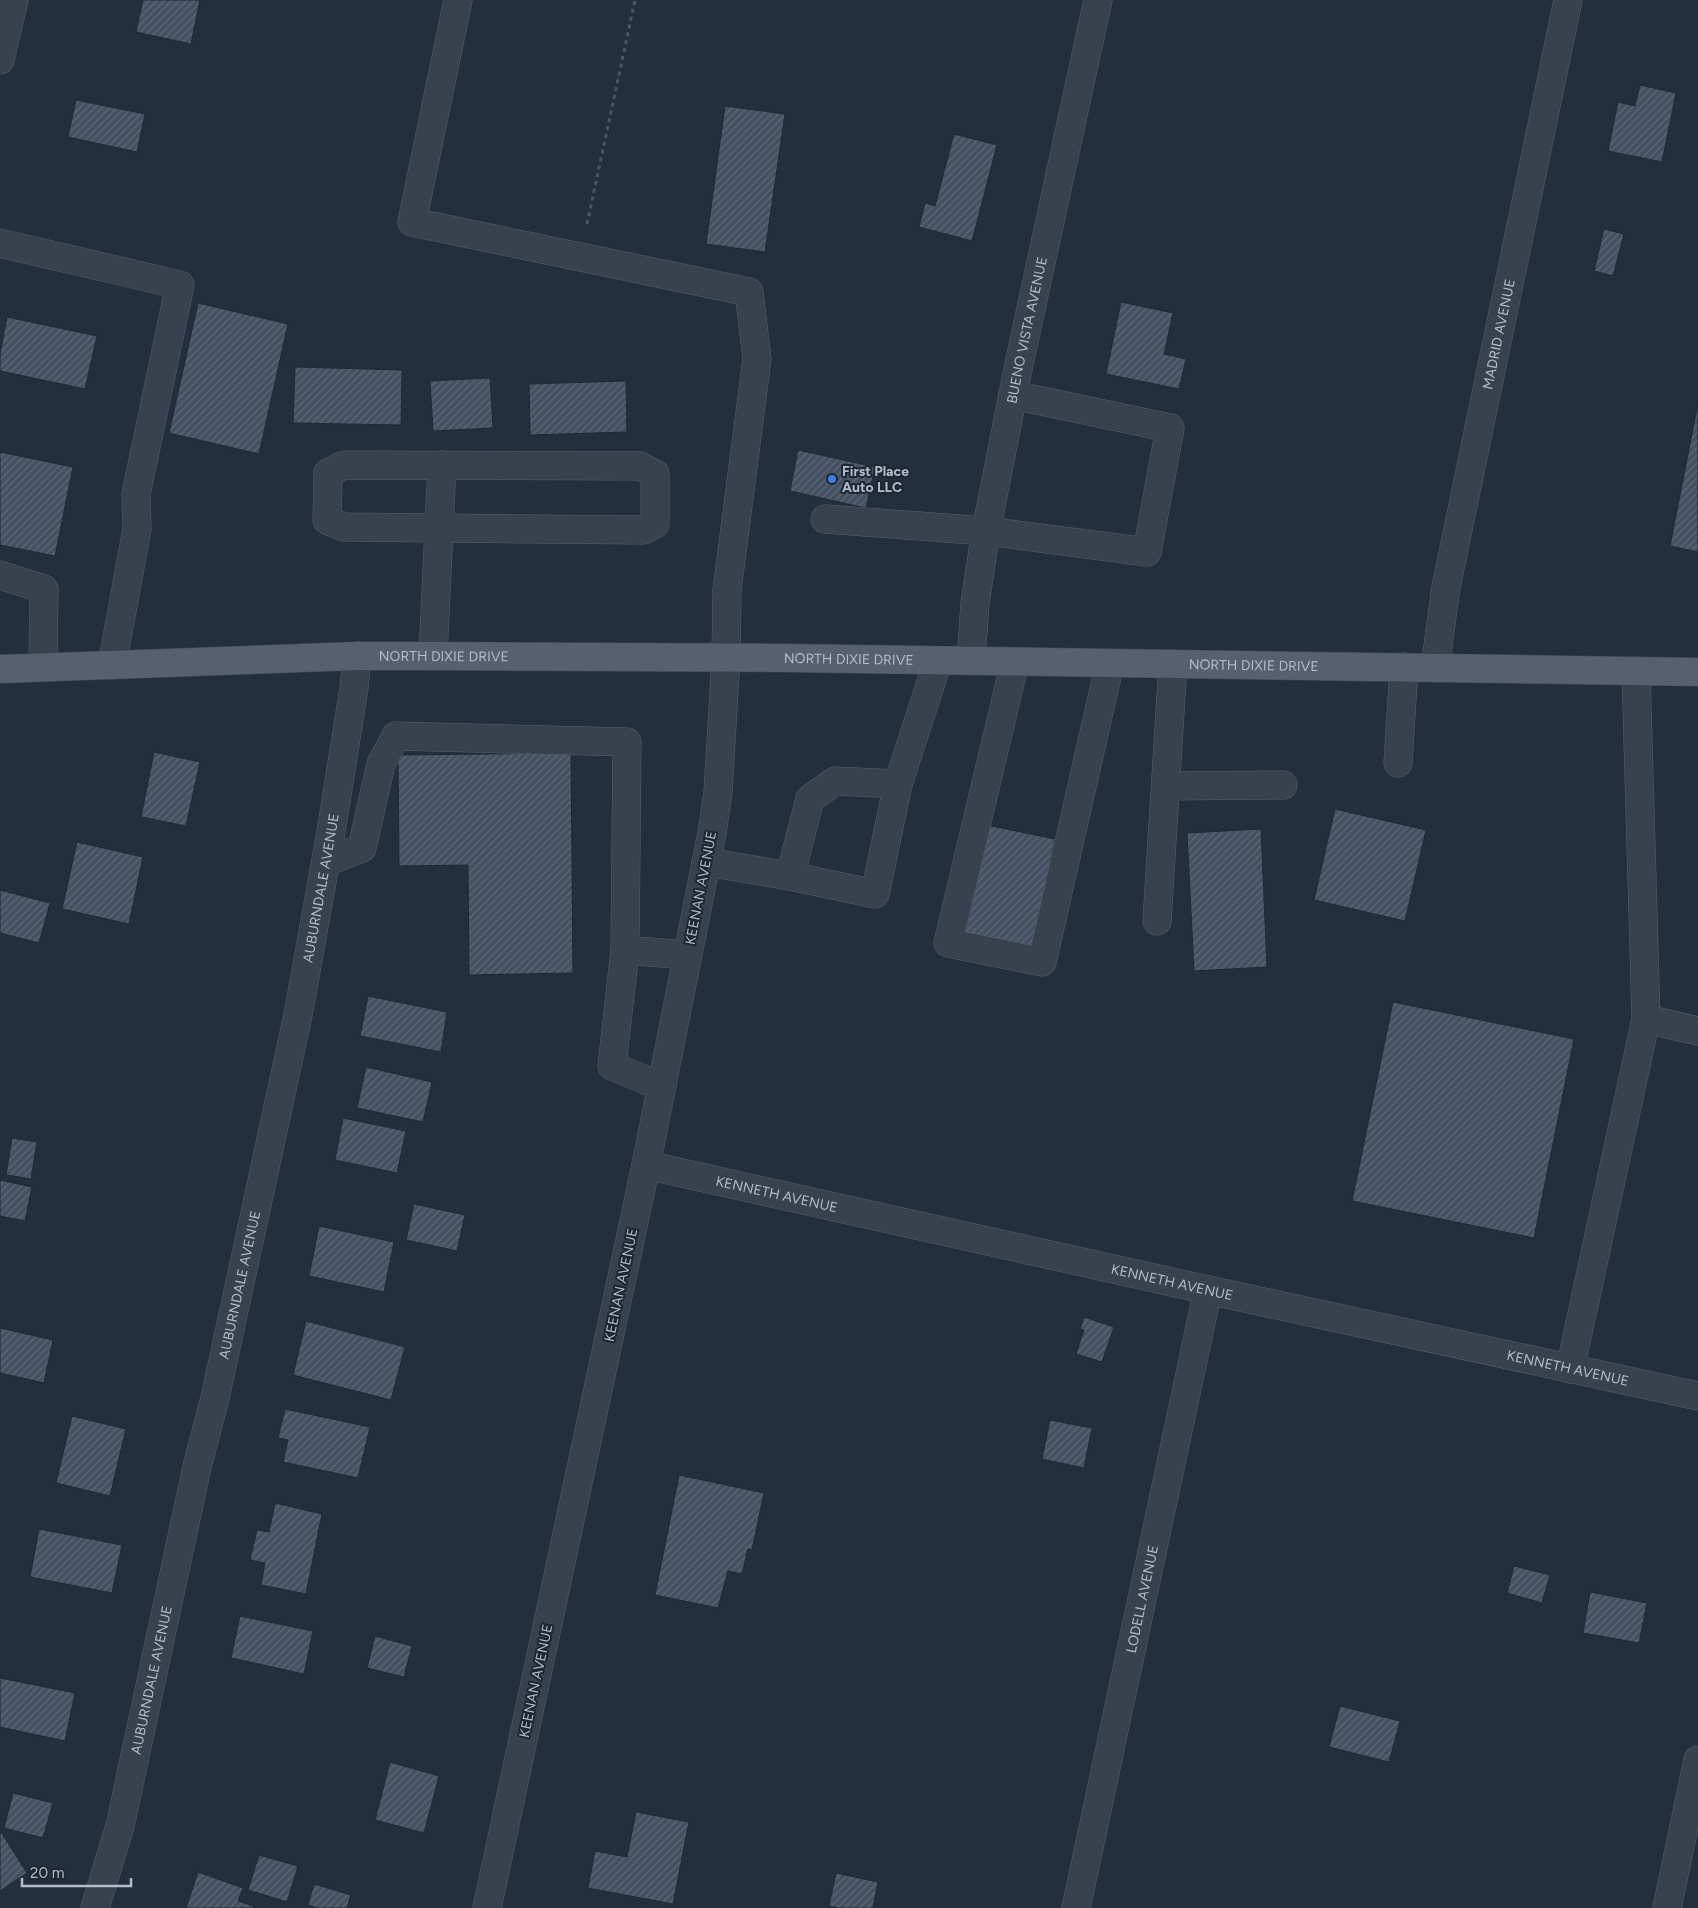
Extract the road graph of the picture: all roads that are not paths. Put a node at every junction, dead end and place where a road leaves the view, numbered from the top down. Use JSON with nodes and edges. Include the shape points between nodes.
{"nodes":[{"id":1,"x":14,"y":0,"type":"edge"},
{"id":2,"x":458,"y":0,"type":"edge"},
{"id":3,"x":1098,"y":0,"type":"edge"},
{"id":4,"x":1568,"y":0,"type":"edge"},
{"id":5,"x":0,"y":60,"type":"edge"},
{"id":6,"x":0,"y":243,"type":"edge"},
{"id":7,"x":1013,"y":396,"type":"junction"},
{"id":8,"x":442,"y":464,"type":"junction"},
{"id":9,"x":825,"y":519,"type":"dead end"},
{"id":10,"x":440,"y":527,"type":"junction"},
{"id":11,"x":986,"y":531,"type":"junction"},
{"id":12,"x":0,"y":575,"type":"edge"},
{"id":13,"x":357,"y":656,"type":"junction"},
{"id":14,"x":433,"y":656,"type":"junction"},
{"id":15,"x":726,"y":658,"type":"junction"},
{"id":16,"x":938,"y":661,"type":"junction"},
{"id":17,"x":971,"y":661,"type":"junction"},
{"id":18,"x":1016,"y":662,"type":"junction"},
{"id":19,"x":1110,"y":663,"type":"junction"},
{"id":20,"x":1173,"y":664,"type":"junction"},
{"id":21,"x":112,"y":665,"type":"junction"},
{"id":22,"x":42,"y":666,"type":"junction"},
{"id":23,"x":1404,"y":666,"type":"junction"},
{"id":24,"x":1435,"y":668,"type":"junction"},
{"id":25,"x":0,"y":669,"type":"edge"},
{"id":26,"x":1636,"y":671,"type":"junction"},
{"id":27,"x":1698,"y":672,"type":"edge"},
{"id":28,"x":1398,"y":763,"type":"dead end"},
{"id":29,"x":898,"y":784,"type":"junction"},
{"id":30,"x":1283,"y":785,"type":"dead end"},
{"id":31,"x":1166,"y":786,"type":"junction"},
{"id":32,"x":326,"y":862,"type":"junction"},
{"id":33,"x":706,"y":862,"type":"junction"},
{"id":34,"x":790,"y":876,"type":"junction"},
{"id":35,"x":1157,"y":921,"type":"dead end"},
{"id":36,"x":625,"y":950,"type":"junction"},
{"id":37,"x":688,"y":955,"type":"junction"},
{"id":38,"x":1646,"y":1018,"type":"junction"},
{"id":39,"x":1698,"y":1031,"type":"edge"},
{"id":40,"x":662,"y":1086,"type":"junction"},
{"id":41,"x":646,"y":1165,"type":"junction"},
{"id":42,"x":1208,"y":1290,"type":"junction"},
{"id":43,"x":1570,"y":1369,"type":"junction"},
{"id":44,"x":1698,"y":1396,"type":"edge"},
{"id":45,"x":1698,"y":1760,"type":"edge"},
{"id":46,"x":95,"y":1908,"type":"edge"},
{"id":47,"x":487,"y":1908,"type":"edge"},
{"id":48,"x":1076,"y":1908,"type":"edge"},
{"id":49,"x":1667,"y":1908,"type":"edge"}],
"edges":[{"from":1,"to":5,"type":"street"},
{"from":2,"to":15,"type":"street","name":"KEENAN AVENUE","via":[[412,222],[749,292],[757,359],[727,590]]},
{"from":3,"to":7,"type":"street","name":"BUENO VISTA AVENUE"},
{"from":4,"to":24,"type":"street","name":"MADRID AVENUE","via":[[1446,587]]},
{"from":6,"to":21,"type":"street","via":[[180,285],[136,494],[137,529]]},
{"from":7,"to":11,"type":"street","name":"BUENO VISTA AVENUE"},
{"from":7,"to":11,"type":"street","via":[[1170,428],[1147,552]]},
{"from":8,"to":10,"type":"street"},
{"from":8,"to":10,"type":"street","via":[[344,465],[328,474],[327,520],[344,527]]},
{"from":8,"to":10,"type":"street","via":[[640,466],[655,474],[655,524],[644,530]]},
{"from":9,"to":11,"type":"street"},
{"from":10,"to":14,"type":"street"},
{"from":11,"to":17,"type":"street","name":"BUENO VISTA AVENUE","via":[[975,603]]},
{"from":12,"to":22,"type":"street","via":[[44,589]]},
{"from":13,"to":14,"type":"main road","name":"NORTH DIXIE DRIVE"},
{"from":13,"to":21,"type":"main road","name":"NORTH DIXIE DRIVE"},
{"from":13,"to":32,"type":"street","name":"AUBURNDALE AVENUE"},
{"from":14,"to":15,"type":"main road","name":"NORTH DIXIE DRIVE"},
{"from":15,"to":16,"type":"main road","name":"NORTH DIXIE DRIVE"},
{"from":15,"to":33,"type":"street","name":"KEENAN AVENUE","via":[[718,792]]},
{"from":16,"to":17,"type":"main road","name":"NORTH DIXIE DRIVE"},
{"from":16,"to":29,"type":"street"},
{"from":17,"to":18,"type":"main road","name":"NORTH DIXIE DRIVE"},
{"from":18,"to":19,"type":"main road","name":"NORTH DIXIE DRIVE"},
{"from":18,"to":19,"type":"street","via":[[948,943],[1042,962]]},
{"from":19,"to":20,"type":"main road","name":"NORTH DIXIE DRIVE"},
{"from":20,"to":23,"type":"main road","name":"NORTH DIXIE DRIVE"},
{"from":20,"to":31,"type":"street"},
{"from":21,"to":22,"type":"main road","name":"NORTH DIXIE DRIVE"},
{"from":22,"to":25,"type":"main road","name":"NORTH DIXIE DRIVE"},
{"from":23,"to":24,"type":"main road","name":"NORTH DIXIE DRIVE"},
{"from":23,"to":28,"type":"street"},
{"from":24,"to":26,"type":"main road","name":"NORTH DIXIE DRIVE"},
{"from":26,"to":27,"type":"main road","name":"NORTH DIXIE DRIVE"},
{"from":26,"to":38,"type":"street"},
{"from":29,"to":34,"type":"street","via":[[835,781],[810,799]]},
{"from":29,"to":34,"type":"street","via":[[875,894]]},
{"from":30,"to":31,"type":"street"},
{"from":31,"to":35,"type":"street"},
{"from":32,"to":36,"type":"street","via":[[362,848],[380,764],[396,736],[627,742]]},
{"from":32,"to":46,"type":"street","name":"AUBURNDALE AVENUE","via":[[298,1015],[215,1398],[197,1466],[120,1826]]},
{"from":33,"to":34,"type":"street"},
{"from":33,"to":37,"type":"street","name":"KEENAN AVENUE"},
{"from":36,"to":37,"type":"street"},
{"from":36,"to":40,"type":"street","via":[[612,1066]]},
{"from":37,"to":40,"type":"street","name":"KEENAN AVENUE"},
{"from":38,"to":39,"type":"street"},
{"from":38,"to":43,"type":"street"},
{"from":40,"to":41,"type":"street","name":"KEENAN AVENUE"},
{"from":41,"to":42,"type":"street","name":"KENNETH AVENUE"},
{"from":41,"to":47,"type":"street","name":"KEENAN AVENUE"},
{"from":42,"to":43,"type":"street","name":"KENNETH AVENUE"},
{"from":42,"to":48,"type":"street","name":"LODELL AVENUE"},
{"from":43,"to":44,"type":"street","name":"KENNETH AVENUE"},
{"from":45,"to":49,"type":"street"}]}
